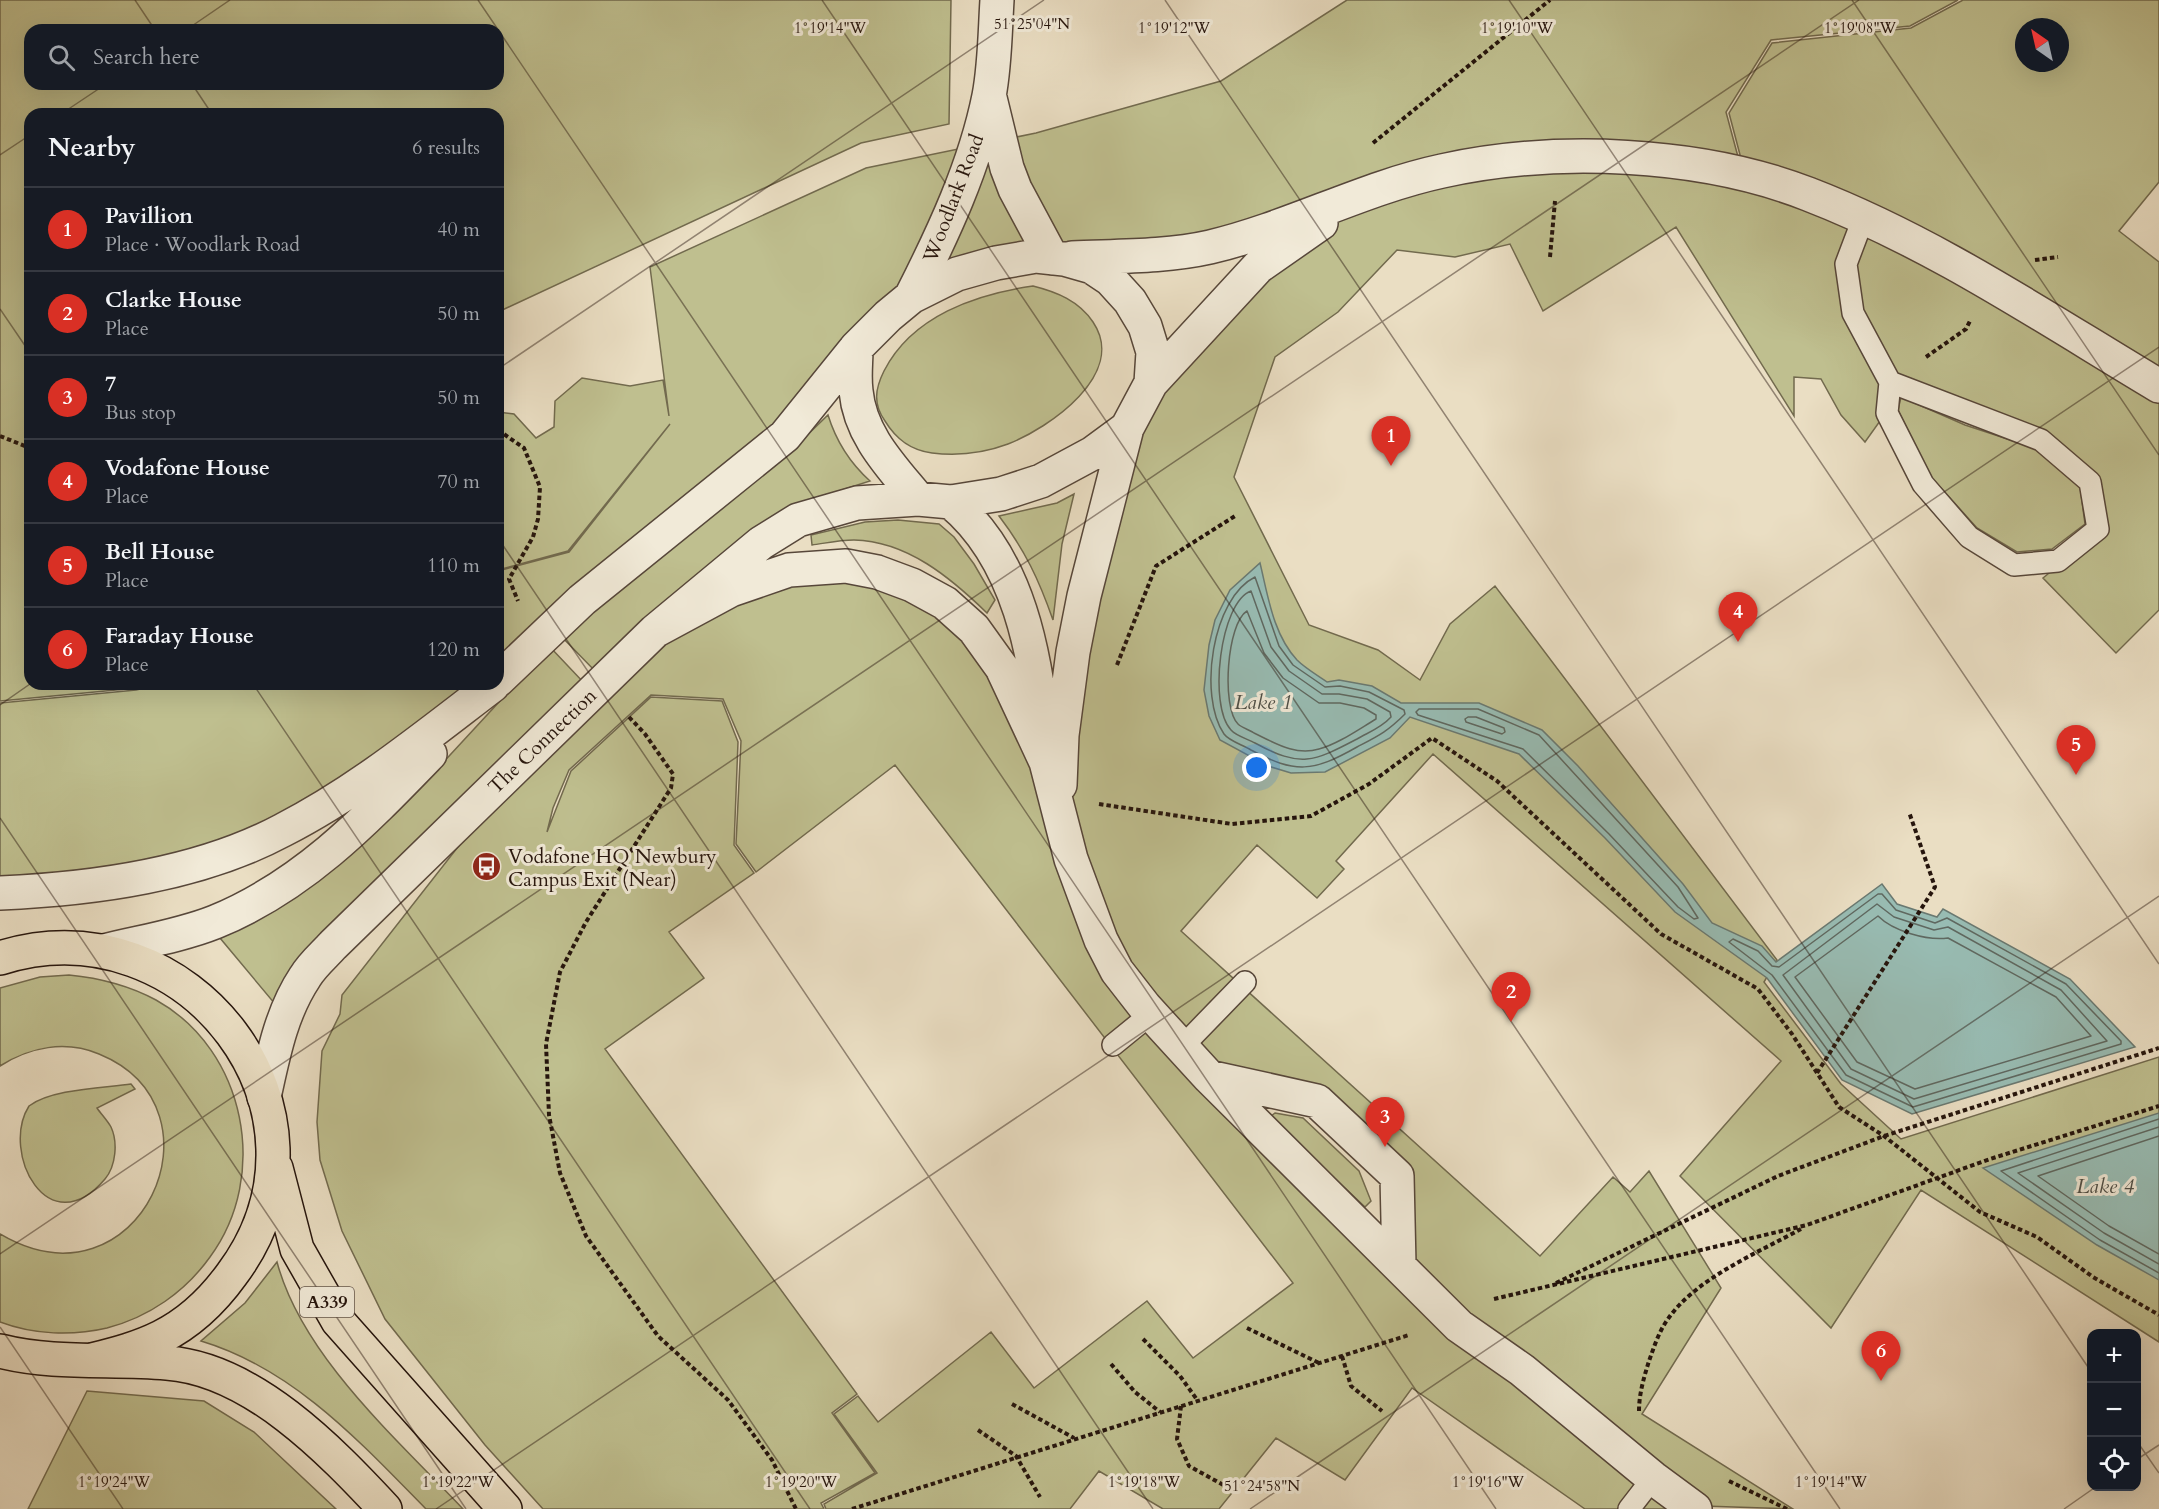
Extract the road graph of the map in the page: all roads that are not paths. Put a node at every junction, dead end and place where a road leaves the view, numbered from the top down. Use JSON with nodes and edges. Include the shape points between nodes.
{"nodes":[{"id":1,"x":997,"y":0,"type":"edge"},
{"id":2,"x":989,"y":96,"type":"junction"},
{"id":3,"x":1369,"y":194,"type":"junction"},
{"id":4,"x":1863,"y":219,"type":"junction"},
{"id":5,"x":1058,"y":258,"type":"junction"},
{"id":6,"x":911,"y":297,"type":"junction"},
{"id":7,"x":856,"y":348,"type":"junction"},
{"id":8,"x":1890,"y":382,"type":"junction"},
{"id":9,"x":1151,"y":383,"type":"junction"},
{"id":10,"x":2159,"y":386,"type":"edge"},
{"id":11,"x":1127,"y":428,"type":"junction"},
{"id":12,"x":918,"y":499,"type":"junction"},
{"id":13,"x":951,"y":502,"type":"junction"},
{"id":14,"x":655,"y":631,"type":"junction"},
{"id":15,"x":504,"y":674,"type":"edge"},
{"id":16,"x":486,"y":690,"type":"edge"},
{"id":17,"x":489,"y":690,"type":"edge"},
{"id":18,"x":1046,"y":762,"type":"junction"},
{"id":19,"x":1059,"y":807,"type":"junction"},
{"id":20,"x":0,"y":893,"type":"edge"},
{"id":21,"x":104,"y":951,"type":"junction"},
{"id":22,"x":7,"y":952,"type":"edge"},
{"id":23,"x":1245,"y":982,"type":"dead end"},
{"id":24,"x":1151,"y":1014,"type":"junction"},
{"id":25,"x":1113,"y":1045,"type":"dead end"},
{"id":26,"x":1182,"y":1047,"type":"junction"},
{"id":27,"x":1209,"y":1077,"type":"junction"},
{"id":28,"x":264,"y":1097,"type":"junction"},
{"id":29,"x":272,"y":1154,"type":"junction"},
{"id":30,"x":1399,"y":1265,"type":"junction"},
{"id":31,"x":9,"y":1360,"type":"edge"},
{"id":32,"x":92,"y":1360,"type":"junction"},
{"id":33,"x":1653,"y":1478,"type":"junction"},
{"id":34,"x":385,"y":1509,"type":"edge"},
{"id":35,"x":505,"y":1509,"type":"edge"},
{"id":36,"x":1629,"y":1509,"type":"edge"},
{"id":37,"x":1695,"y":1509,"type":"edge"}],
"edges":[{"from":1,"to":2,"type":"street","name":"Woodlark Road"},
{"from":2,"to":5,"type":"street","name":"Woodlark Road","via":[[1015,189]]},
{"from":2,"to":6,"type":"street","name":"Woodlark Road","via":[[944,231]]},
{"from":3,"to":4,"type":"street","via":[[1440,171],[1493,162],[1558,157],[1625,158],[1743,173],[1808,194]]},
{"from":3,"to":5,"type":"street","via":[[1208,247],[1149,255]]},
{"from":3,"to":9,"type":"street","via":[[1258,267]]},
{"from":4,"to":8,"type":"lane","via":[[1846,264],[1853,313]]},
{"from":4,"to":10,"type":"street","via":[[1987,282]]},
{"from":5,"to":6,"type":"street","via":[[1036,256],[996,263],[957,274]]},
{"from":5,"to":9,"type":"street","via":[[1092,267],[1110,279],[1130,301],[1145,326],[1153,351]]},
{"from":6,"to":7,"type":"street"},
{"from":7,"to":12,"type":"street","via":[[855,390],[862,420],[872,441]]},
{"from":7,"to":15,"type":"street","via":[[785,436],[640,552]]},
{"from":8,"to":8,"type":"lane","via":[[2041,440],[2090,482],[2098,530],[2058,561],[2014,565],[1969,537],[1923,484],[1887,413]]},
{"from":9,"to":11,"type":"street"},
{"from":11,"to":13,"type":"street","name":"The Connection","via":[[1093,453],[1041,481],[1001,494]]},
{"from":11,"to":19,"type":"street","via":[[1094,550],[1069,685]]},
{"from":12,"to":13,"type":"street","name":"The Connection"},
{"from":12,"to":14,"type":"street","name":"The Connection","via":[[857,503],[798,520],[761,543]]},
{"from":13,"to":18,"type":"street","via":[[971,518],[994,555],[1026,629],[1039,694]]},
{"from":14,"to":18,"type":"street","via":[[732,590],[789,570],[846,566],[877,572],[945,603],[974,629],[1002,668]]},
{"from":14,"to":28,"type":"street","name":"The Connection","via":[[305,976],[284,1020]]},
{"from":16,"to":20,"type":"street","via":[[396,760],[282,831],[212,859],[156,875],[104,885]]},
{"from":17,"to":21,"type":"street","via":[[334,850],[266,898],[213,922]]},
{"from":18,"to":19,"type":"street"},
{"from":19,"to":24,"type":"street","via":[[1071,860],[1101,940],[1117,971]]},
{"from":21,"to":22,"type":"highway","via":[[63,947]]},
{"from":21,"to":28,"type":"highway","via":[[141,961],[174,978],[204,1001],[230,1029],[250,1062]]},
{"from":23,"to":26,"type":"lane"},
{"from":24,"to":25,"type":"lane"},
{"from":24,"to":26,"type":"street"},
{"from":26,"to":27,"type":"street"},
{"from":27,"to":30,"type":"street"},
{"from":27,"to":30,"type":"street","via":[[1317,1101],[1397,1176]]},
{"from":28,"to":29,"type":"highway"},
{"from":29,"to":32,"type":"highway","via":[[259,1227],[243,1260],[221,1290],[194,1316],[163,1337]]},
{"from":29,"to":35,"type":"highway","number":"A339","via":[[297,1249],[338,1321]]},
{"from":30,"to":33,"type":"street","via":[[1460,1326],[1522,1370]]},
{"from":31,"to":32,"type":"highway"},
{"from":32,"to":34,"type":"highway","via":[[170,1363],[216,1373],[306,1431]]},
{"from":33,"to":36,"type":"lane"},
{"from":33,"to":37,"type":"street"}]}
